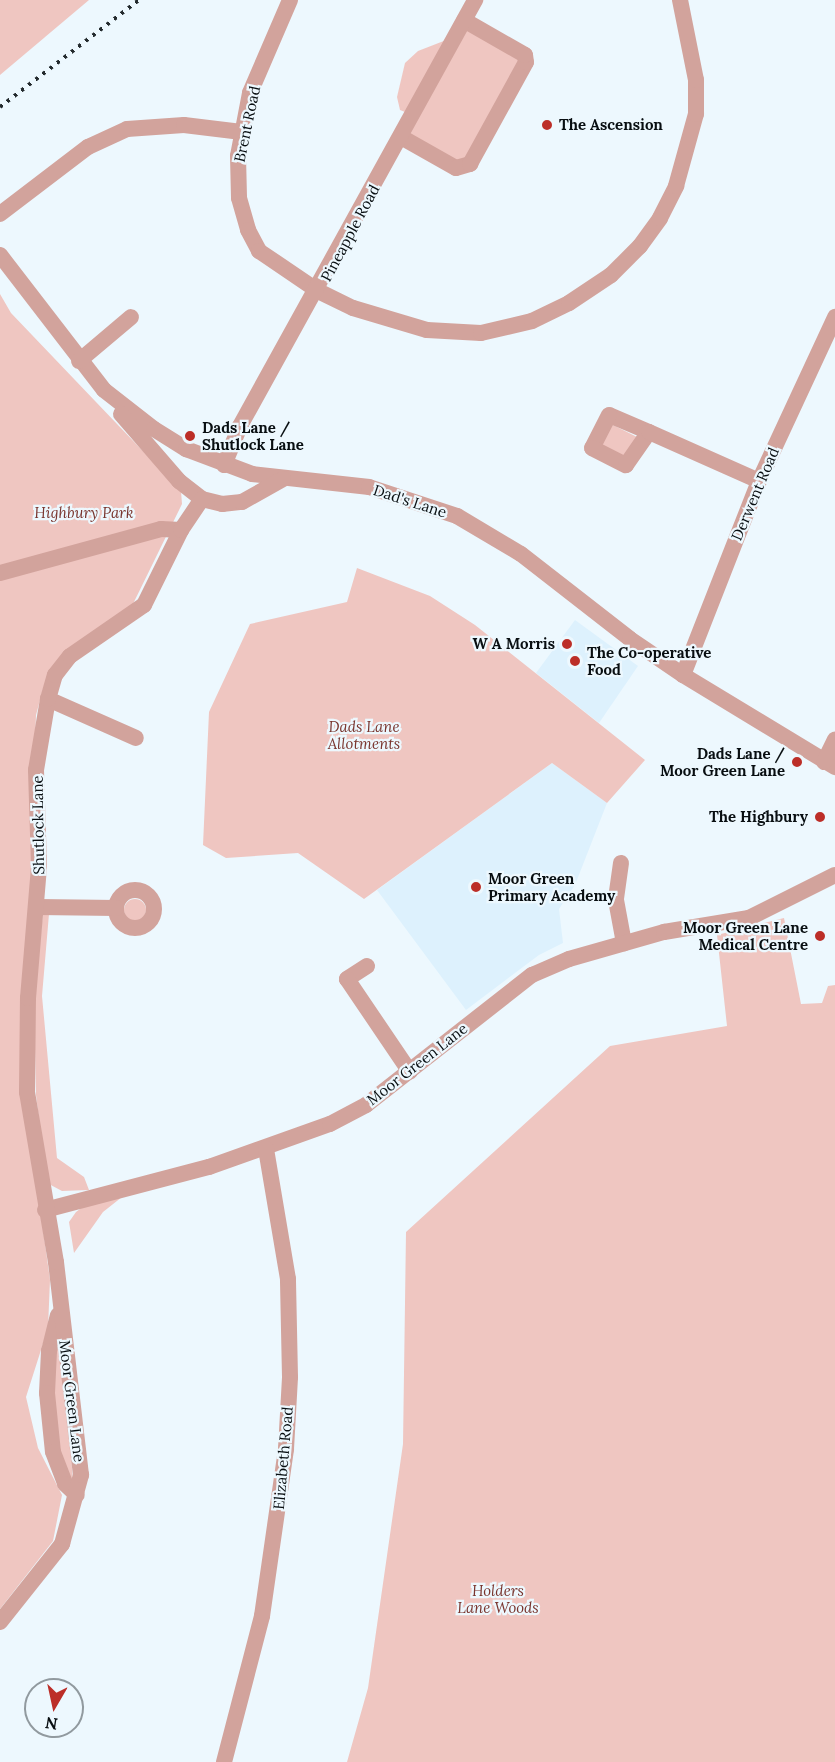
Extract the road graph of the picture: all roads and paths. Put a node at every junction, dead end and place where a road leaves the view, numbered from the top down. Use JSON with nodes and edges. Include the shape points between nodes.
{"nodes":[{"id":1,"x":290,"y":0,"type":"edge"},
{"id":2,"x":475,"y":0,"type":"edge"},
{"id":3,"x":680,"y":0,"type":"edge"},
{"id":4,"x":464,"y":20,"type":"junction"},
{"id":5,"x":242,"y":132,"type":"junction"},
{"id":6,"x":401,"y":137,"type":"junction"},
{"id":7,"x":0,"y":214,"type":"edge"},
{"id":8,"x":0,"y":255,"type":"edge"},
{"id":9,"x":318,"y":291,"type":"junction"},
{"id":10,"x":131,"y":317,"type":"dead end"},
{"id":11,"x":835,"y":317,"type":"edge"},
{"id":12,"x":80,"y":361,"type":"junction"},
{"id":13,"x":104,"y":390,"type":"junction"},
{"id":14,"x":649,"y":432,"type":"dead end"},
{"id":15,"x":224,"y":465,"type":"junction"},
{"id":16,"x":283,"y":479,"type":"junction"},
{"id":17,"x":759,"y":481,"type":"junction"},
{"id":18,"x":202,"y":499,"type":"junction"},
{"id":19,"x":181,"y":530,"type":"junction"},
{"id":20,"x":0,"y":573,"type":"edge"},
{"id":21,"x":683,"y":675,"type":"junction"},
{"id":22,"x":48,"y":699,"type":"junction"},
{"id":23,"x":136,"y":738,"type":"dead end"},
{"id":24,"x":835,"y":739,"type":"edge"},
{"id":25,"x":830,"y":764,"type":"edge"},
{"id":26,"x":621,"y":863,"type":"dead end"},
{"id":27,"x":835,"y":875,"type":"edge"},
{"id":28,"x":38,"y":907,"type":"junction"},
{"id":29,"x":116,"y":908,"type":"dead end"},
{"id":30,"x":624,"y":943,"type":"junction"},
{"id":31,"x":367,"y":966,"type":"dead end"},
{"id":32,"x":410,"y":1072,"type":"junction"},
{"id":33,"x":266,"y":1149,"type":"junction"},
{"id":34,"x":45,"y":1210,"type":"junction"},
{"id":35,"x":59,"y":1308,"type":"junction"},
{"id":36,"x":77,"y":1495,"type":"junction"},
{"id":37,"x":0,"y":1622,"type":"edge"},
{"id":38,"x":224,"y":1762,"type":"edge"}],
"edges":[{"from":1,"to":5,"type":"street","name":"Brent Road","via":[[250,93]]},
{"from":2,"to":4,"type":"street","name":"Pineapple Road"},
{"from":3,"to":9,"type":"street","name":"Brent Road","via":[[696,80],[690,144],[660,218],[640,246],[611,275],[569,303],[532,321],[480,333],[427,330],[374,315]]},
{"from":4,"to":6,"type":"street","name":"Pineapple Road"},
{"from":4,"to":6,"type":"street","via":[[525,55],[526,62],[470,164],[456,168]]},
{"from":5,"to":7,"type":"street","via":[[183,125],[128,129],[88,147]]},
{"from":5,"to":9,"type":"street","name":"Brent Road","via":[[237,176],[248,230],[259,251]]},
{"from":6,"to":9,"type":"street","name":"Pineapple Road"},
{"from":8,"to":12,"type":"street","name":"Dad's Lane"},
{"from":9,"to":15,"type":"street","name":"Pineapple Road","via":[[240,426]]},
{"from":10,"to":12,"type":"street"},
{"from":11,"to":17,"type":"street","name":"Derwent Road"},
{"from":12,"to":13,"type":"street","name":"Dad's Lane"},
{"from":13,"to":15,"type":"street","name":"Dad's Lane","via":[[154,429]]},
{"from":13,"to":18,"type":"street","via":[[179,481]]},
{"from":14,"to":17,"type":"street"},
{"from":15,"to":16,"type":"street","name":"Dad's Lane"},
{"from":16,"to":18,"type":"street","via":[[242,502],[222,504]]},
{"from":16,"to":21,"type":"street","name":"Dad's Lane","via":[[369,487],[457,516],[521,554]]},
{"from":17,"to":21,"type":"street","name":"Derwent Road"},
{"from":18,"to":19,"type":"street","name":"Shutlock Lane"},
{"from":19,"to":20,"type":"street","via":[[161,529]]},
{"from":19,"to":22,"type":"street","name":"Shutlock Lane","via":[[144,605],[70,656],[55,675]]},
{"from":21,"to":25,"type":"street","name":"Dad's Lane"},
{"from":22,"to":23,"type":"street"},
{"from":22,"to":28,"type":"street","name":"Shutlock Lane","via":[[36,770]]},
{"from":24,"to":25,"type":"street"},
{"from":26,"to":30,"type":"street","via":[[616,900]]},
{"from":27,"to":30,"type":"street","name":"Moor Green Lane","via":[[749,918]]},
{"from":28,"to":29,"type":"street"},
{"from":28,"to":34,"type":"street","name":"Shutlock Lane","via":[[28,998],[27,1092]]},
{"from":30,"to":32,"type":"street","name":"Moor Green Lane","via":[[532,975]]},
{"from":31,"to":32,"type":"street","via":[[348,979]]},
{"from":32,"to":33,"type":"street","name":"Moor Green Lane","via":[[366,1105]]},
{"from":33,"to":34,"type":"street","name":"Moor Green Lane"},
{"from":33,"to":38,"type":"street","name":"Elizabeth Road","via":[[288,1279],[287,1429],[262,1616]]},
{"from":34,"to":35,"type":"street","name":"Moor Green Lane","via":[[56,1262]]},
{"from":35,"to":36,"type":"street","name":"Moor Green Lane","via":[[81,1452]]},
{"from":35,"to":36,"type":"street","name":"Moor Green Lane","via":[[49,1351],[47,1393],[58,1467],[65,1484]]},
{"from":36,"to":37,"type":"street","name":"Moor Green Lane","via":[[62,1544]]}]}
